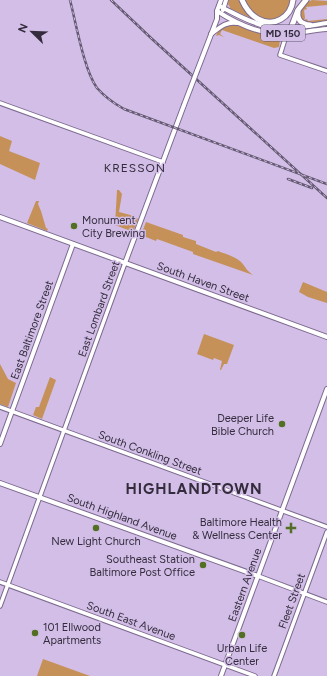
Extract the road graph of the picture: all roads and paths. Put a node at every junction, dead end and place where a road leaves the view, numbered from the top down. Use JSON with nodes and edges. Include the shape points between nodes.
{"nodes":[{"id":1,"x":221,"y":0,"type":"edge"},
{"id":2,"x":226,"y":0,"type":"edge"},
{"id":3,"x":242,"y":0,"type":"edge"},
{"id":4,"x":293,"y":0,"type":"edge"},
{"id":5,"x":306,"y":0,"type":"edge"},
{"id":6,"x":221,"y":7,"type":"junction"},
{"id":7,"x":298,"y":10,"type":"junction"},
{"id":8,"x":219,"y":13,"type":"junction"},
{"id":9,"x":240,"y":23,"type":"junction"},
{"id":10,"x":327,"y":23,"type":"edge"},
{"id":11,"x":310,"y":25,"type":"junction"},
{"id":12,"x":290,"y":28,"type":"junction"},
{"id":13,"x":327,"y":29,"type":"edge"},
{"id":14,"x":287,"y":34,"type":"junction"},
{"id":15,"x":210,"y":36,"type":"junction"},
{"id":16,"x":327,"y":71,"type":"edge"},
{"id":17,"x":1,"y":103,"type":"edge"},
{"id":18,"x":163,"y":162,"type":"junction"},
{"id":19,"x":0,"y":217,"type":"edge"},
{"id":20,"x":73,"y":244,"type":"junction"},
{"id":21,"x":126,"y":263,"type":"junction"},
{"id":22,"x":327,"y":337,"type":"edge"},
{"id":23,"x":327,"y":388,"type":"edge"},
{"id":24,"x":0,"y":407,"type":"edge"},
{"id":25,"x":12,"y":412,"type":"junction"},
{"id":26,"x":65,"y":431,"type":"junction"},
{"id":27,"x":0,"y":444,"type":"edge"},
{"id":28,"x":0,"y":483,"type":"edge"},
{"id":29,"x":40,"y":497,"type":"junction"},
{"id":30,"x":282,"y":510,"type":"junction"},
{"id":31,"x":327,"y":526,"type":"edge"},
{"id":32,"x":327,"y":532,"type":"edge"},
{"id":33,"x":258,"y":576,"type":"junction"},
{"id":34,"x":0,"y":582,"type":"edge"},
{"id":35,"x":8,"y":585,"type":"junction"},
{"id":36,"x":304,"y":593,"type":"junction"},
{"id":37,"x":327,"y":602,"type":"edge"},
{"id":38,"x":0,"y":606,"type":"edge"},
{"id":39,"x":225,"y":665,"type":"junction"},
{"id":40,"x":221,"y":676,"type":"edge"},
{"id":41,"x":255,"y":676,"type":"edge"},
{"id":42,"x":274,"y":676,"type":"edge"}],
"edges":[{"from":1,"to":6,"type":"main road","name":"East Lombard Street"},
{"from":2,"to":6,"type":"main road","name":"East Lombard Street"},
{"from":3,"to":4,"type":"highway","via":[[253,16],[268,22],[286,16]]},
{"from":5,"to":7,"type":"highway"},
{"from":6,"to":8,"type":"main road","name":"East Lombard Street"},
{"from":6,"to":12,"type":"main road","number":"MD 150","via":[[251,22]]},
{"from":7,"to":11,"type":"highway","via":[[300,20]]},
{"from":7,"to":12,"type":"highway"},
{"from":8,"to":9,"type":"main road","number":"MD 150"},
{"from":8,"to":15,"type":"main road","name":"East Lombard Street"},
{"from":9,"to":14,"type":"main road","number":"MD 150","via":[[263,31]]},
{"from":9,"to":15,"type":"main road","via":[[227,23]]},
{"from":10,"to":11,"type":"main road","number":"MD 150"},
{"from":11,"to":12,"type":"main road","number":"MD 150"},
{"from":12,"to":14,"type":"street"},
{"from":13,"to":14,"type":"main road","number":"MD 150"},
{"from":14,"to":16,"type":"street","via":[[280,55]]},
{"from":15,"to":18,"type":"main road","name":"East Lombard Street","bridge":true},
{"from":17,"to":18,"type":"street"},
{"from":18,"to":21,"type":"main road","name":"East Lombard Street"},
{"from":19,"to":20,"type":"main road","name":"South Haven Street"},
{"from":20,"to":21,"type":"main road","name":"South Haven Street"},
{"from":20,"to":25,"type":"main road","name":"East Baltimore Street"},
{"from":21,"to":22,"type":"main road","name":"South Haven Street"},
{"from":21,"to":26,"type":"street","name":"East Lombard Street"},
{"from":23,"to":30,"type":"main road","name":"Eastern Avenue"},
{"from":24,"to":25,"type":"street","name":"South Conkling Street"},
{"from":25,"to":26,"type":"street","name":"South Conkling Street"},
{"from":25,"to":27,"type":"main road","name":"East Baltimore Street"},
{"from":26,"to":29,"type":"street","name":"East Lombard Street"},
{"from":26,"to":30,"type":"street","name":"South Conkling Street"},
{"from":28,"to":29,"type":"main road","name":"South Highland Avenue"},
{"from":29,"to":33,"type":"main road","name":"South Highland Avenue"},
{"from":29,"to":35,"type":"street","name":"East Lombard Street"},
{"from":30,"to":31,"type":"street","name":"South Conkling Street"},
{"from":30,"to":33,"type":"main road","name":"Eastern Avenue"},
{"from":32,"to":36,"type":"street","name":"Fleet Street"},
{"from":33,"to":36,"type":"street","name":"South Highland Avenue"},
{"from":33,"to":39,"type":"main road","name":"Eastern Avenue"},
{"from":34,"to":35,"type":"street","name":"South East Avenue"},
{"from":35,"to":38,"type":"street","name":"East Lombard Street"},
{"from":35,"to":39,"type":"street","name":"South East Avenue"},
{"from":36,"to":37,"type":"street","name":"South Highland Avenue"},
{"from":36,"to":42,"type":"street","name":"Fleet Street"},
{"from":39,"to":40,"type":"main road","name":"Eastern Avenue"},
{"from":39,"to":41,"type":"street","name":"South East Avenue"}]}
